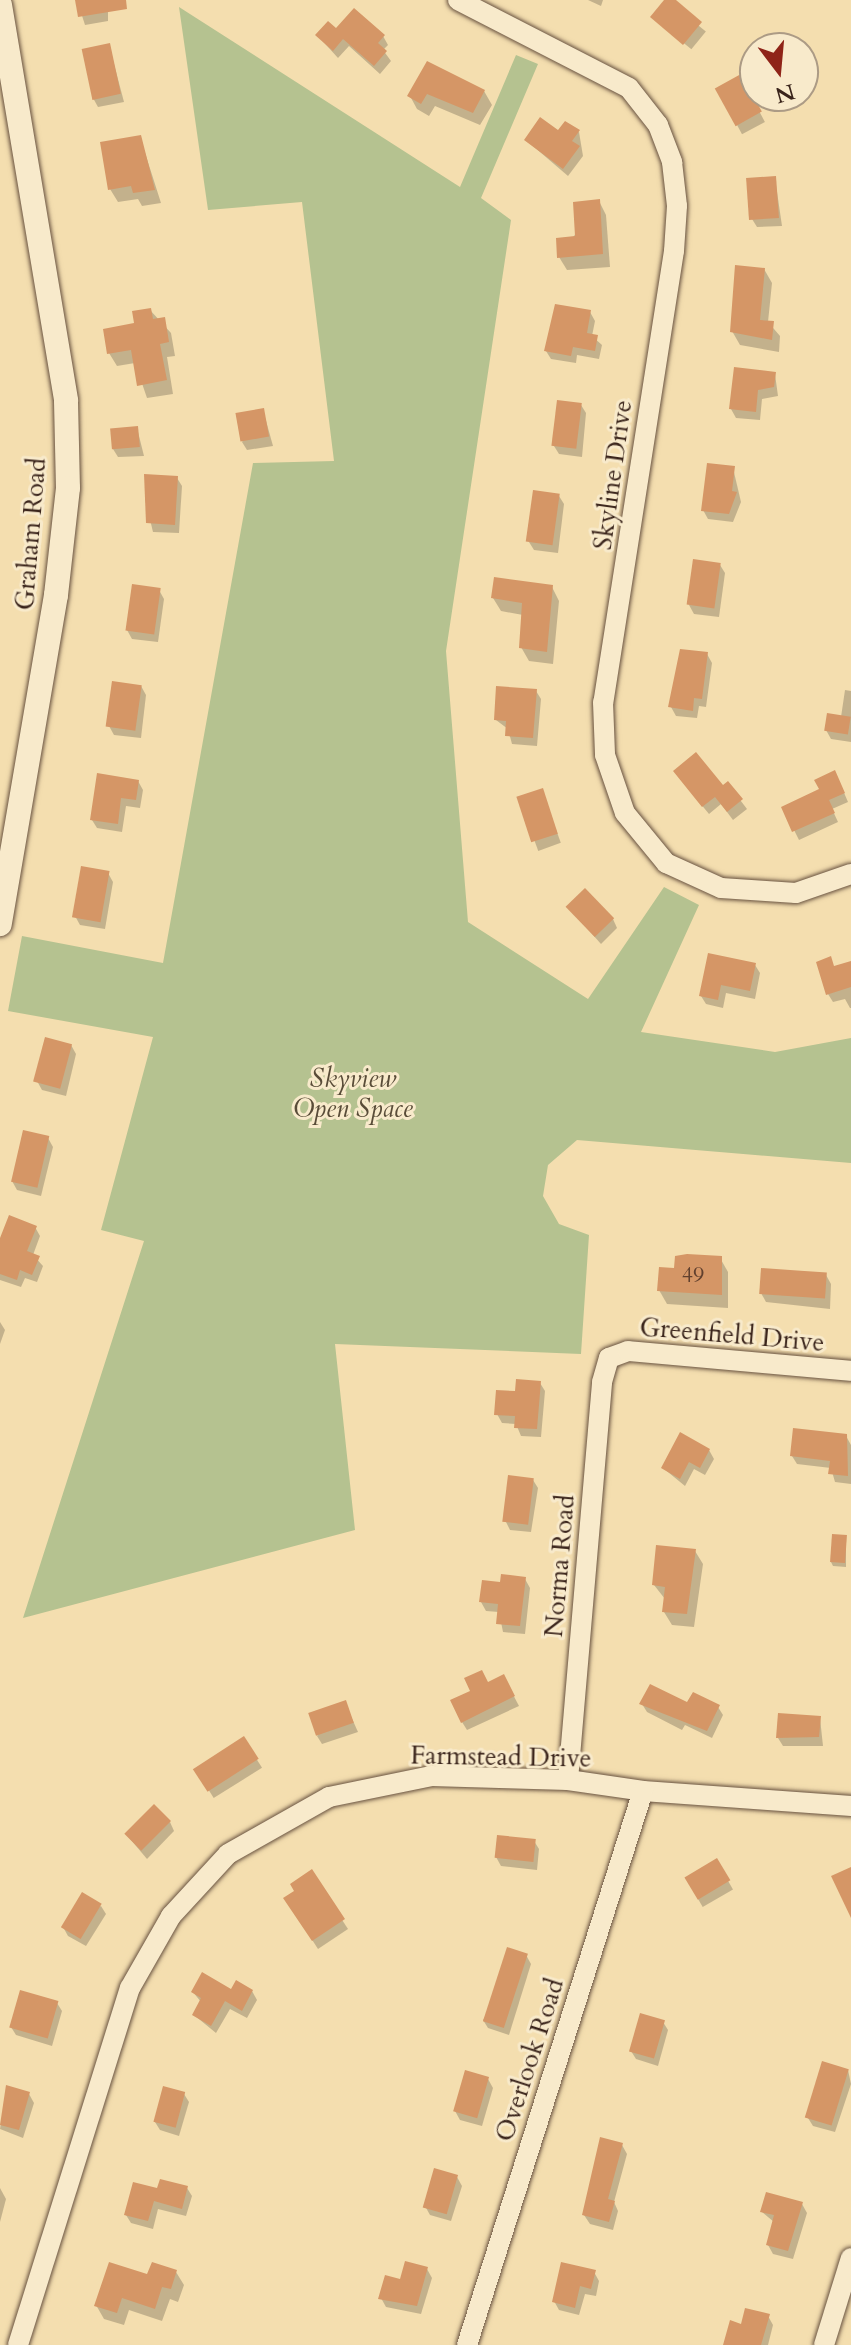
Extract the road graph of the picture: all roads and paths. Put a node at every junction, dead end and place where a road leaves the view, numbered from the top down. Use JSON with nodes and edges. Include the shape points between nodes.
{"nodes":[{"id":1,"x":458,"y":0,"type":"edge"},
{"id":2,"x":0,"y":5,"type":"edge"},
{"id":3,"x":851,"y":874,"type":"edge"},
{"id":4,"x":0,"y":924,"type":"edge"},
{"id":5,"x":609,"y":1358,"type":"joint"},
{"id":6,"x":851,"y":1371,"type":"edge"},
{"id":7,"x":568,"y":1780,"type":"junction"},
{"id":8,"x":643,"y":1791,"type":"junction"},
{"id":9,"x":851,"y":1806,"type":"edge"},
{"id":10,"x":851,"y":2258,"type":"edge"},
{"id":11,"x":18,"y":2345,"type":"edge"},
{"id":12,"x":467,"y":2345,"type":"edge"},
{"id":13,"x":824,"y":2345,"type":"edge"}],
"edges":[{"from":1,"to":3,"type":"street","name":"Skyline Drive","via":[[629,88],[658,125],[672,162],[677,206],[674,251],[603,702],[605,755],[625,813],[666,863],[721,888],[796,893]]},
{"from":2,"to":4,"type":"street","name":"Graham Road","via":[[66,401],[68,488]]},
{"from":5,"to":6,"type":"street","name":"Greenfield Drive","via":[[628,1351]]},
{"from":5,"to":7,"type":"street","name":"Norma Road","via":[[602,1382]]},
{"from":7,"to":8,"type":"street","name":"Farmstead Drive"},
{"from":7,"to":11,"type":"street","name":"Farmstead Drive","via":[[431,1776],[383,1782],[329,1797],[228,1854],[171,1916],[130,1988]]},
{"from":8,"to":9,"type":"street","name":"Farmstead Drive"},
{"from":8,"to":12,"type":"street","name":"Overlook Road"},
{"from":10,"to":13,"type":"street"}]}
